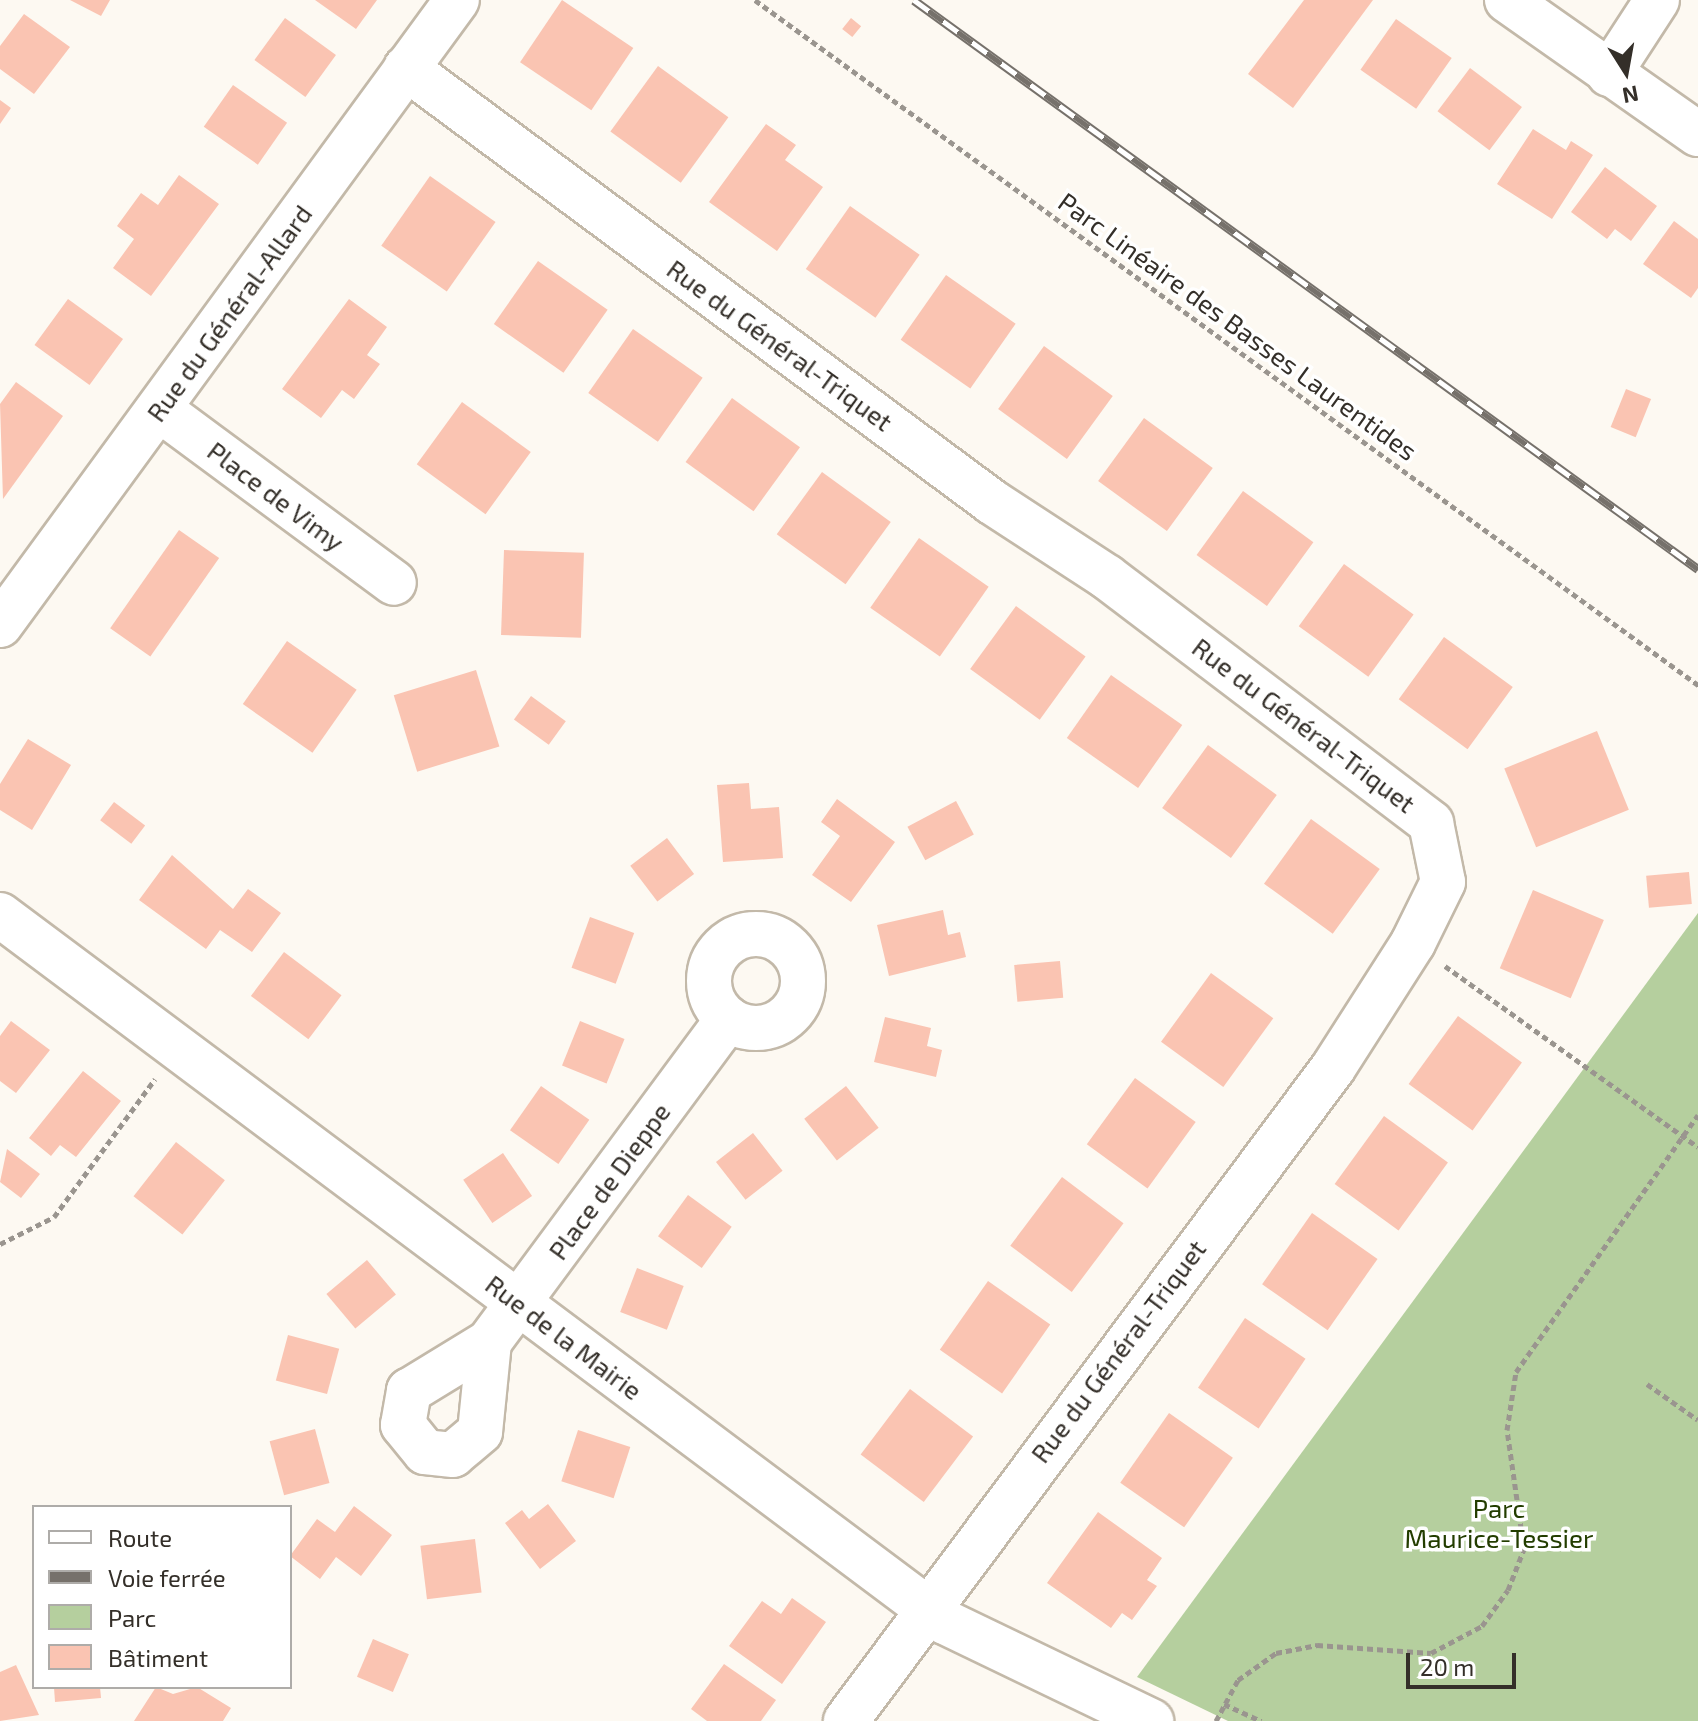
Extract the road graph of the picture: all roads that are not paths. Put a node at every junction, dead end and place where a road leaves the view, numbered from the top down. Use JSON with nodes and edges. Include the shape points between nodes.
{"nodes":[{"id":1,"x":457,"y":0,"type":"edge"},
{"id":2,"x":1507,"y":0,"type":"edge"},
{"id":3,"x":1657,"y":0,"type":"edge"},
{"id":4,"x":406,"y":68,"type":"junction"},
{"id":5,"x":1609,"y":74,"type":"junction"},
{"id":6,"x":1698,"y":134,"type":"edge"},
{"id":7,"x":159,"y":409,"type":"junction"},
{"id":8,"x":394,"y":583,"type":"dead end"},
{"id":9,"x":0,"y":625,"type":"edge"},
{"id":10,"x":0,"y":915,"type":"edge"},
{"id":11,"x":728,"y":1019,"type":"dead end"},
{"id":12,"x":519,"y":1303,"type":"junction"},
{"id":13,"x":489,"y":1342,"type":"dead end"},
{"id":14,"x":928,"y":1609,"type":"junction"},
{"id":15,"x":846,"y":1721,"type":"edge"},
{"id":16,"x":1151,"y":1721,"type":"edge"}],
"edges":[{"from":1,"to":4,"type":"street","name":"Rue du Général-Allard"},
{"from":2,"to":5,"type":"street"},
{"from":3,"to":5,"type":"street"},
{"from":4,"to":7,"type":"street","name":"Rue du Général-Allard"},
{"from":4,"to":14,"type":"street","name":"Rue du Général-Triquet","via":[[992,502],[1107,577],[1431,823],[1443,882],[1413,943],[1333,1068]]},
{"from":5,"to":6,"type":"street"},
{"from":7,"to":8,"type":"street","name":"Place de Vimy"},
{"from":7,"to":9,"type":"street","name":"Rue du Général-Allard"},
{"from":10,"to":12,"type":"street","name":"Rue de la Mairie"},
{"from":11,"to":12,"type":"street","name":"Place de Dieppe"},
{"from":12,"to":13,"type":"street","name":"Place de Dieppe"},
{"from":12,"to":14,"type":"street","name":"Rue de la Mairie"},
{"from":14,"to":15,"type":"street","name":"Rue du Général-Triquet"},
{"from":14,"to":16,"type":"street","name":"Rue de la Mairie","via":[[968,1637]]}]}
